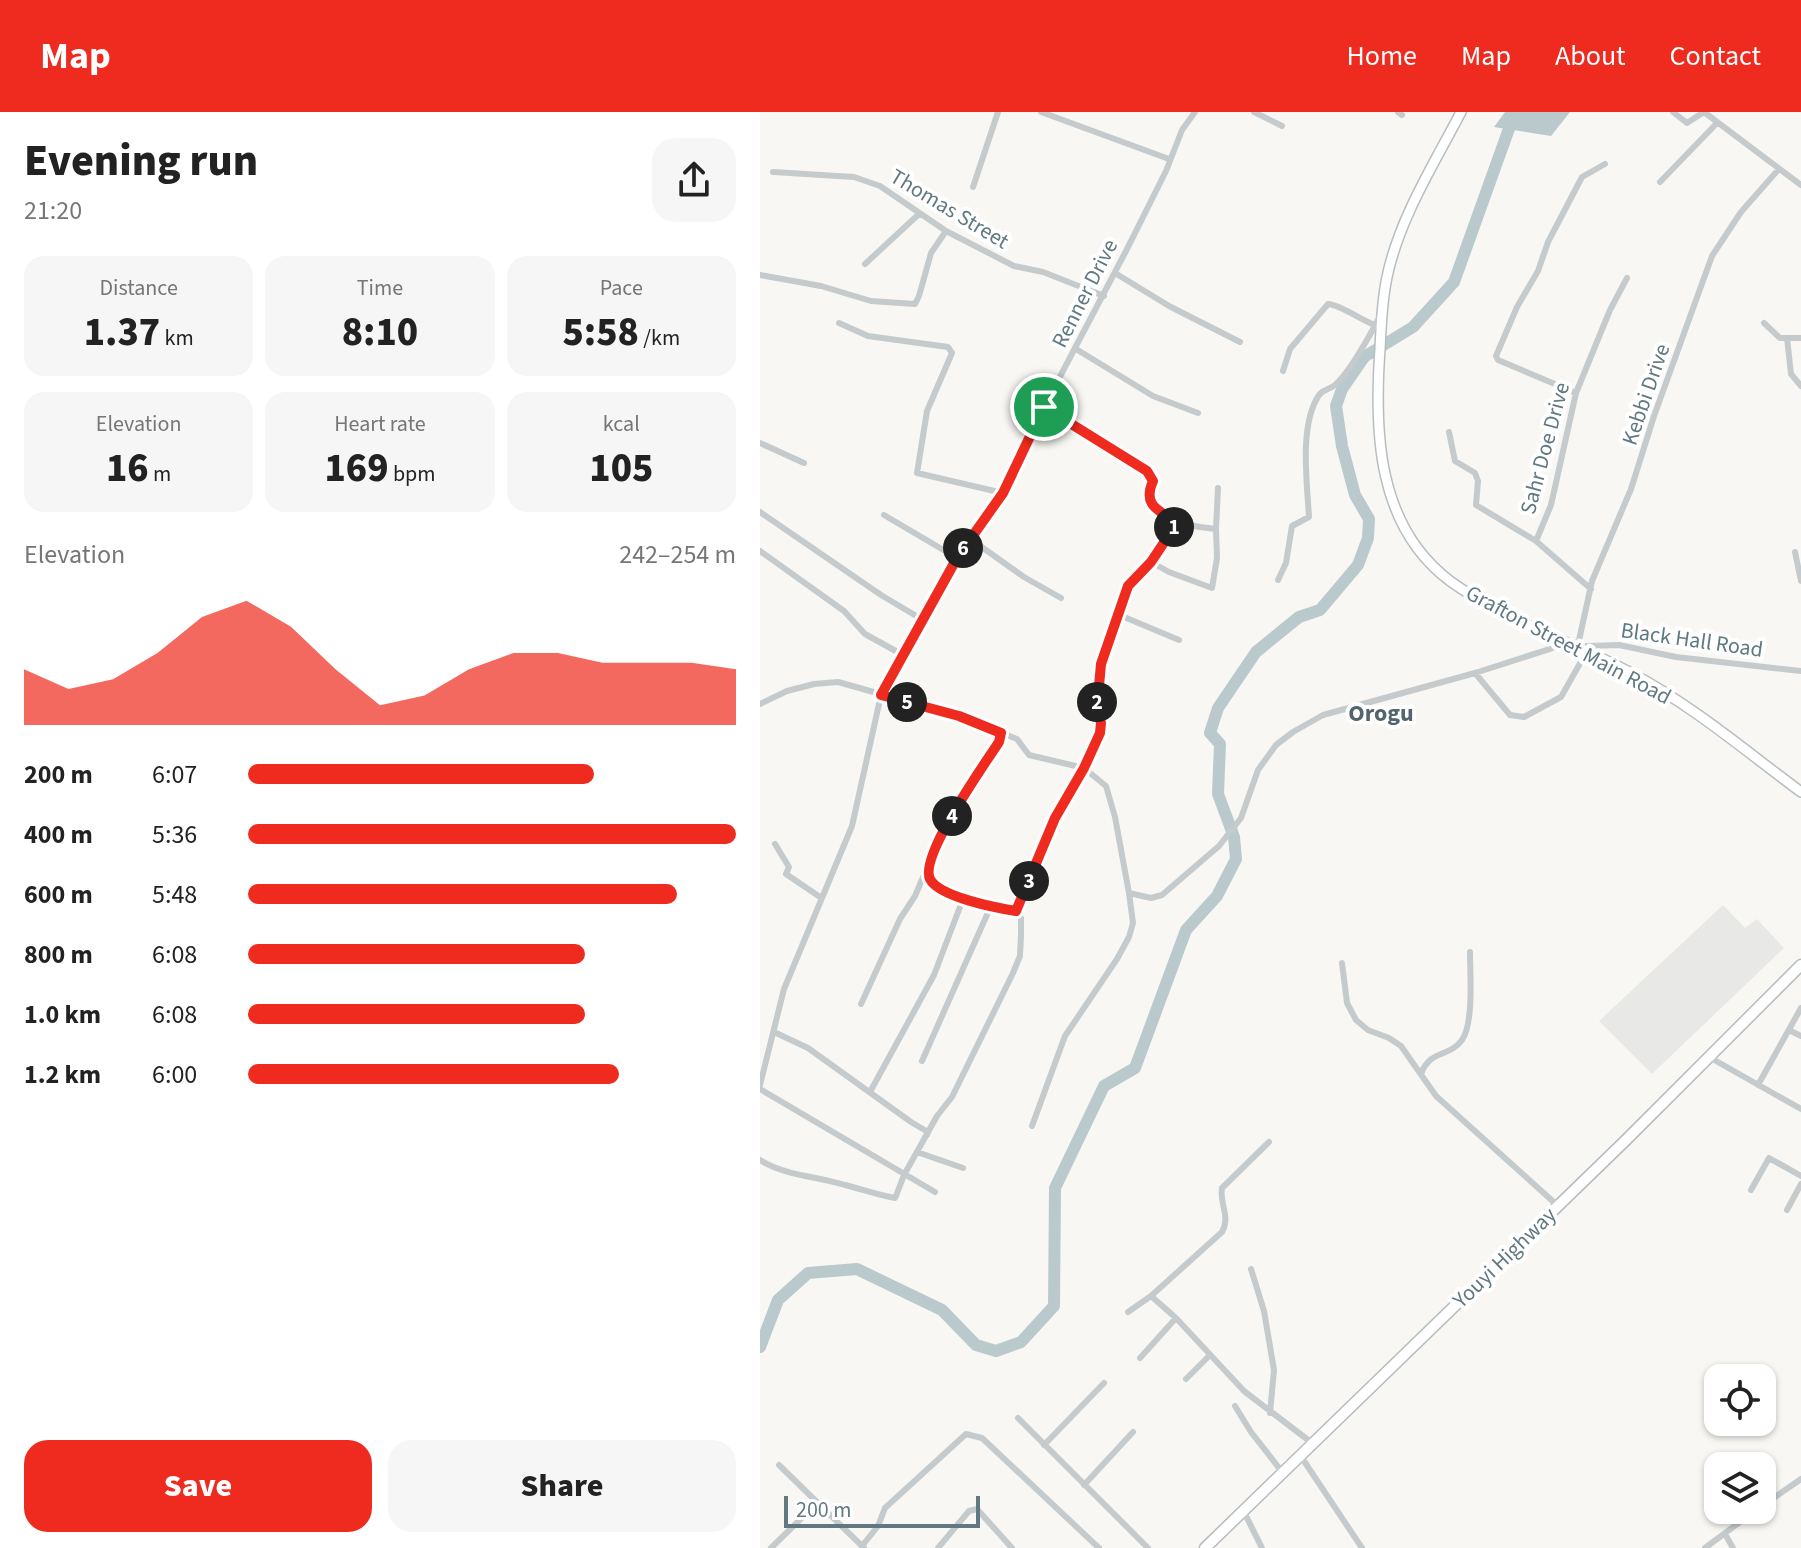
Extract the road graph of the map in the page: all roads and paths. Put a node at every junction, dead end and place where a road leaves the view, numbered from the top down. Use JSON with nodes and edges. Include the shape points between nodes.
{"nodes":[{"id":1,"x":998,"y":112,"type":"edge"},
{"id":2,"x":1041,"y":112,"type":"edge"},
{"id":3,"x":1195,"y":112,"type":"edge"},
{"id":4,"x":1254,"y":112,"type":"edge"},
{"id":5,"x":1461,"y":112,"type":"edge"},
{"id":6,"x":1673,"y":112,"type":"edge"},
{"id":7,"x":1717,"y":123,"type":"junction"},
{"id":8,"x":1282,"y":126,"type":"dead end"},
{"id":9,"x":1169,"y":159,"type":"junction"},
{"id":10,"x":1605,"y":164,"type":"dead end"},
{"id":11,"x":1778,"y":170,"type":"junction"},
{"id":12,"x":773,"y":172,"type":"dead end"},
{"id":13,"x":1660,"y":182,"type":"dead end"},
{"id":14,"x":1801,"y":185,"type":"edge"},
{"id":15,"x":973,"y":187,"type":"dead end"},
{"id":16,"x":919,"y":214,"type":"junction"},
{"id":17,"x":946,"y":231,"type":"junction"},
{"id":18,"x":865,"y":264,"type":"dead end"},
{"id":19,"x":1115,"y":273,"type":"junction"},
{"id":20,"x":760,"y":275,"type":"edge"},
{"id":21,"x":1627,"y":278,"type":"dead end"},
{"id":22,"x":1104,"y":296,"type":"junction"},
{"id":23,"x":839,"y":323,"type":"dead end"},
{"id":24,"x":1764,"y":323,"type":"dead end"},
{"id":25,"x":1378,"y":326,"type":"junction"},
{"id":26,"x":1787,"y":338,"type":"junction"},
{"id":27,"x":1801,"y":338,"type":"edge"},
{"id":28,"x":1240,"y":342,"type":"dead end"},
{"id":29,"x":1076,"y":349,"type":"junction"},
{"id":30,"x":1283,"y":371,"type":"dead end"},
{"id":31,"x":1801,"y":386,"type":"edge"},
{"id":32,"x":1576,"y":393,"type":"junction"},
{"id":33,"x":1044,"y":407,"type":"junction"},
{"id":34,"x":1198,"y":413,"type":"dead end"},
{"id":35,"x":1449,"y":432,"type":"dead end"},
{"id":36,"x":760,"y":443,"type":"edge"},
{"id":37,"x":804,"y":463,"type":"dead end"},
{"id":38,"x":1218,"y":488,"type":"dead end"},
{"id":39,"x":1003,"y":493,"type":"junction"},
{"id":40,"x":760,"y":512,"type":"edge"},
{"id":41,"x":884,"y":515,"type":"dead end"},
{"id":42,"x":1177,"y":523,"type":"junction"},
{"id":43,"x":1216,"y":529,"type":"junction"},
{"id":44,"x":969,"y":538,"type":"junction"},
{"id":45,"x":1536,"y":541,"type":"junction"},
{"id":46,"x":760,"y":551,"type":"edge"},
{"id":47,"x":1795,"y":552,"type":"dead end"},
{"id":48,"x":957,"y":558,"type":"junction"},
{"id":49,"x":1151,"y":562,"type":"junction"},
{"id":50,"x":1278,"y":580,"type":"dead end"},
{"id":51,"x":1801,"y":581,"type":"edge"},
{"id":52,"x":1591,"y":589,"type":"junction"},
{"id":53,"x":1061,"y":598,"type":"dead end"},
{"id":54,"x":1117,"y":614,"type":"junction"},
{"id":55,"x":923,"y":620,"type":"junction"},
{"id":56,"x":1179,"y":640,"type":"dead end"},
{"id":57,"x":1578,"y":645,"type":"junction"},
{"id":58,"x":1587,"y":651,"type":"junction"},
{"id":59,"x":903,"y":655,"type":"junction"},
{"id":60,"x":1801,"y":671,"type":"edge"},
{"id":61,"x":1475,"y":673,"type":"junction"},
{"id":62,"x":881,"y":695,"type":"junction"},
{"id":63,"x":760,"y":704,"type":"edge"},
{"id":64,"x":1001,"y":733,"type":"junction"},
{"id":65,"x":1084,"y":768,"type":"junction"},
{"id":66,"x":1801,"y":792,"type":"edge"},
{"id":67,"x":775,"y":844,"type":"dead end"},
{"id":68,"x":927,"y":865,"type":"junction"},
{"id":69,"x":1129,"y":893,"type":"junction"},
{"id":70,"x":820,"y":897,"type":"junction"},
{"id":71,"x":963,"y":899,"type":"junction"},
{"id":72,"x":990,"y":908,"type":"junction"},
{"id":73,"x":1016,"y":911,"type":"junction"},
{"id":74,"x":1470,"y":952,"type":"dead end"},
{"id":75,"x":1342,"y":963,"type":"dead end"},
{"id":76,"x":1801,"y":966,"type":"edge"},
{"id":77,"x":861,"y":1004,"type":"dead end"},
{"id":78,"x":1801,"y":1008,"type":"edge"},
{"id":79,"x":1789,"y":1030,"type":"junction"},
{"id":80,"x":774,"y":1032,"type":"junction"},
{"id":81,"x":1801,"y":1036,"type":"edge"},
{"id":82,"x":1709,"y":1057,"type":"junction"},
{"id":83,"x":922,"y":1061,"type":"dead end"},
{"id":84,"x":1421,"y":1074,"type":"junction"},
{"id":85,"x":1758,"y":1085,"type":"junction"},
{"id":86,"x":760,"y":1087,"type":"edge"},
{"id":87,"x":870,"y":1092,"type":"junction"},
{"id":88,"x":1801,"y":1097,"type":"edge"},
{"id":89,"x":1798,"y":1108,"type":"edge"},
{"id":90,"x":1032,"y":1126,"type":"dead end"},
{"id":91,"x":928,"y":1132,"type":"junction"},
{"id":92,"x":1269,"y":1142,"type":"dead end"},
{"id":93,"x":917,"y":1152,"type":"junction"},
{"id":94,"x":760,"y":1160,"type":"edge"},
{"id":95,"x":963,"y":1168,"type":"dead end"},
{"id":96,"x":904,"y":1175,"type":"junction"},
{"id":97,"x":1801,"y":1176,"type":"edge"},
{"id":98,"x":1801,"y":1184,"type":"edge"},
{"id":99,"x":1751,"y":1190,"type":"dead end"},
{"id":100,"x":935,"y":1192,"type":"dead end"},
{"id":101,"x":1557,"y":1205,"type":"junction"},
{"id":102,"x":1787,"y":1210,"type":"dead end"},
{"id":103,"x":1251,"y":1269,"type":"dead end"},
{"id":104,"x":1151,"y":1296,"type":"junction"},
{"id":105,"x":1128,"y":1312,"type":"dead end"},
{"id":106,"x":1176,"y":1318,"type":"junction"},
{"id":107,"x":1210,"y":1355,"type":"junction"},
{"id":108,"x":1140,"y":1358,"type":"dead end"},
{"id":109,"x":1186,"y":1379,"type":"dead end"},
{"id":110,"x":1104,"y":1383,"type":"dead end"},
{"id":111,"x":1235,"y":1406,"type":"dead end"},
{"id":112,"x":1270,"y":1413,"type":"junction"},
{"id":113,"x":1018,"y":1418,"type":"dead end"},
{"id":114,"x":1133,"y":1432,"type":"dead end"},
{"id":115,"x":1312,"y":1443,"type":"junction"},
{"id":116,"x":1044,"y":1445,"type":"junction"},
{"id":117,"x":1300,"y":1455,"type":"junction"},
{"id":118,"x":779,"y":1465,"type":"dead end"},
{"id":119,"x":1283,"y":1473,"type":"junction"},
{"id":120,"x":1801,"y":1479,"type":"edge"},
{"id":121,"x":1084,"y":1485,"type":"junction"},
{"id":122,"x":1776,"y":1496,"type":"edge"},
{"id":123,"x":817,"y":1503,"type":"junction"},
{"id":124,"x":1243,"y":1510,"type":"junction"},
{"id":125,"x":1738,"y":1524,"type":"edge"},
{"id":126,"x":1725,"y":1534,"type":"junction"},
{"id":127,"x":861,"y":1545,"type":"edge"},
{"id":128,"x":771,"y":1548,"type":"edge"},
{"id":129,"x":851,"y":1548,"type":"edge"},
{"id":130,"x":938,"y":1548,"type":"edge"},
{"id":131,"x":1012,"y":1548,"type":"edge"},
{"id":132,"x":1099,"y":1548,"type":"edge"},
{"id":133,"x":1148,"y":1548,"type":"edge"},
{"id":134,"x":1205,"y":1548,"type":"edge"},
{"id":135,"x":1262,"y":1548,"type":"edge"},
{"id":136,"x":1362,"y":1548,"type":"edge"},
{"id":137,"x":1705,"y":1548,"type":"edge"},
{"id":138,"x":1733,"y":1548,"type":"edge"}],
"edges":[{"from":1,"to":15,"type":"street"},
{"from":2,"to":9,"type":"street"},
{"from":3,"to":9,"type":"street","name":"Renner Drive"},
{"from":4,"to":8,"type":"street"},
{"from":5,"to":25,"type":"street","name":"Grafton Street Main Road","via":[[1395,249]]},
{"from":6,"to":7,"type":"street","via":[[1687,123],[1704,112]]},
{"from":7,"to":11,"type":"street"},
{"from":7,"to":13,"type":"street"},
{"from":9,"to":19,"type":"street","name":"Renner Drive"},
{"from":10,"to":32,"type":"street","via":[[1582,177],[1496,350],[1498,360]]},
{"from":11,"to":14,"type":"street"},
{"from":11,"to":52,"type":"street","name":"Kebbi Drive","via":[[1712,256]]},
{"from":12,"to":16,"type":"street","name":"Thomas Street","via":[[854,177],[880,186]]},
{"from":16,"to":17,"type":"street","name":"Thomas Street"},
{"from":16,"to":18,"type":"street"},
{"from":17,"to":20,"type":"street","via":[[931,253],[915,304],[871,301]]},
{"from":17,"to":22,"type":"street","name":"Thomas Street","via":[[1014,266]]},
{"from":19,"to":22,"type":"street","name":"Renner Drive"},
{"from":19,"to":28,"type":"street"},
{"from":21,"to":32,"type":"street","name":"Sahr Doe Drive"},
{"from":22,"to":29,"type":"street","name":"Renner Drive"},
{"from":23,"to":39,"type":"street","via":[[878,338],[948,347],[952,353],[927,411],[917,473]]},
{"from":24,"to":26,"type":"street"},
{"from":25,"to":30,"type":"street","via":[[1328,304],[1290,349]]},
{"from":25,"to":50,"type":"street","via":[[1334,386],[1321,391],[1314,404],[1308,424],[1309,517],[1292,526]]},
{"from":25,"to":57,"type":"street","name":"Grafton Street Main Road","via":[[1378,437],[1384,475],[1403,525],[1449,580],[1533,627]]},
{"from":26,"to":27,"type":"street"},
{"from":26,"to":31,"type":"street","via":[[1791,374]]},
{"from":29,"to":33,"type":"street","name":"Renner Drive"},
{"from":29,"to":34,"type":"street","via":[[1153,396]]},
{"from":32,"to":45,"type":"street","name":"Sahr Doe Drive","via":[[1551,505]]},
{"from":33,"to":39,"type":"street","name":"Renner Drive"},
{"from":33,"to":42,"type":"street","via":[[1147,471],[1153,481],[1150,502]]},
{"from":35,"to":45,"type":"street","name":"Sahr Doe Drive","via":[[1455,461],[1475,473],[1478,481],[1476,505]]},
{"from":36,"to":37,"type":"street"},
{"from":38,"to":43,"type":"street"},
{"from":39,"to":44,"type":"street","name":"Renner Drive"},
{"from":40,"to":55,"type":"street"},
{"from":41,"to":48,"type":"street"},
{"from":42,"to":43,"type":"street"},
{"from":42,"to":49,"type":"street"},
{"from":43,"to":49,"type":"street","via":[[1212,588]]},
{"from":44,"to":48,"type":"street","name":"Renner Drive"},
{"from":44,"to":53,"type":"street"},
{"from":45,"to":52,"type":"street","name":"Sahr Doe Drive"},
{"from":46,"to":59,"type":"street","via":[[844,611],[865,634]]},
{"from":47,"to":51,"type":"street"},
{"from":48,"to":55,"type":"street","name":"Renner Drive"},
{"from":49,"to":54,"type":"street","via":[[1128,586]]},
{"from":52,"to":57,"type":"street","name":"Kebbi Drive"},
{"from":54,"to":56,"type":"street"},
{"from":54,"to":65,"type":"street","via":[[1101,664],[1100,733]]},
{"from":55,"to":59,"type":"street","name":"Renner Drive"},
{"from":57,"to":58,"type":"street","name":"Grafton Street Main Road"},
{"from":57,"to":60,"type":"street","name":"Black Hall Road","via":[[1619,645]]},
{"from":57,"to":61,"type":"street","name":"Black Hall Road"},
{"from":58,"to":61,"type":"street","via":[[1561,697],[1524,717],[1505,711]]},
{"from":58,"to":66,"type":"street","name":"Grafton Street Main Road","via":[[1658,688]]},
{"from":59,"to":62,"type":"street","name":"Renner Drive"},
{"from":61,"to":69,"type":"street","name":"Black Hall Road","via":[[1323,715],[1293,732],[1258,770],[1241,818],[1219,846],[1162,895]]},
{"from":62,"to":63,"type":"street","via":[[838,682],[787,691]]},
{"from":62,"to":64,"type":"street"},
{"from":62,"to":70,"type":"street","name":"Renner Drive","via":[[852,826]]},
{"from":64,"to":65,"type":"street","via":[[1017,739],[1029,755]]},
{"from":64,"to":68,"type":"street"},
{"from":65,"to":69,"type":"street","via":[[1106,786]]},
{"from":65,"to":73,"type":"street","via":[[1055,818]]},
{"from":67,"to":70,"type":"street","via":[[789,867],[786,874]]},
{"from":68,"to":71,"type":"street","via":[[933,884]]},
{"from":68,"to":77,"type":"street"},
{"from":69,"to":90,"type":"street","via":[[1129,937],[1065,1036]]},
{"from":70,"to":80,"type":"street","name":"Renner Drive","via":[[784,989]]},
{"from":71,"to":72,"type":"street"},
{"from":71,"to":87,"type":"street","via":[[934,975]]},
{"from":72,"to":73,"type":"street"},
{"from":72,"to":83,"type":"street"},
{"from":73,"to":91,"type":"street","via":[[1021,918],[1020,956],[952,1097]]},
{"from":74,"to":84,"type":"street","via":[[1466,1030],[1453,1048],[1428,1059]]},
{"from":75,"to":84,"type":"street","via":[[1350,1011],[1368,1030],[1401,1046]]},
{"from":76,"to":82,"type":"main road","name":"Youyi Highway"},
{"from":78,"to":79,"type":"street"},
{"from":79,"to":81,"type":"street"},
{"from":79,"to":85,"type":"street"},
{"from":80,"to":86,"type":"street","name":"Renner Drive"},
{"from":80,"to":87,"type":"street","via":[[808,1048]]},
{"from":82,"to":85,"type":"street"},
{"from":82,"to":101,"type":"main road","name":"Youyi Highway"},
{"from":84,"to":101,"type":"street","via":[[1436,1096]]},
{"from":85,"to":89,"type":"street"},
{"from":86,"to":96,"type":"street"},
{"from":87,"to":91,"type":"street"},
{"from":88,"to":89,"type":"street"},
{"from":91,"to":93,"type":"street"},
{"from":92,"to":104,"type":"street","via":[[1222,1188],[1222,1232]]},
{"from":93,"to":95,"type":"street"},
{"from":93,"to":96,"type":"street"},
{"from":94,"to":96,"type":"street","via":[[775,1169],[895,1198]]},
{"from":96,"to":100,"type":"street"},
{"from":97,"to":99,"type":"street","via":[[1769,1158]]},
{"from":98,"to":102,"type":"street"},
{"from":101,"to":115,"type":"main road","name":"Youyi Highway"},
{"from":103,"to":112,"type":"street","via":[[1274,1370]]},
{"from":104,"to":105,"type":"street"},
{"from":104,"to":106,"type":"street"},
{"from":106,"to":107,"type":"street"},
{"from":106,"to":108,"type":"street"},
{"from":107,"to":109,"type":"street"},
{"from":107,"to":112,"type":"street"},
{"from":110,"to":116,"type":"street"},
{"from":111,"to":119,"type":"street"},
{"from":112,"to":115,"type":"street"},
{"from":113,"to":116,"type":"street"},
{"from":114,"to":121,"type":"street"},
{"from":115,"to":117,"type":"main road","name":"Youyi Highway"},
{"from":116,"to":121,"type":"street"},
{"from":117,"to":119,"type":"main road","name":"Youyi Highway"},
{"from":117,"to":136,"type":"street"},
{"from":118,"to":123,"type":"street"},
{"from":119,"to":124,"type":"main road","name":"Youyi Highway"},
{"from":120,"to":122,"type":"street"},
{"from":121,"to":133,"type":"street"},
{"from":123,"to":127,"type":"street"},
{"from":123,"to":128,"type":"street"},
{"from":124,"to":134,"type":"main road","name":"Youyi Highway"},
{"from":124,"to":135,"type":"street"},
{"from":125,"to":126,"type":"street"},
{"from":126,"to":137,"type":"street"},
{"from":126,"to":138,"type":"street"},
{"from":127,"to":129,"type":"street"},
{"from":127,"to":132,"type":"street","via":[[885,1508],[966,1434],[982,1438]]},
{"from":130,"to":131,"type":"street","via":[[969,1511],[977,1509]]}]}
